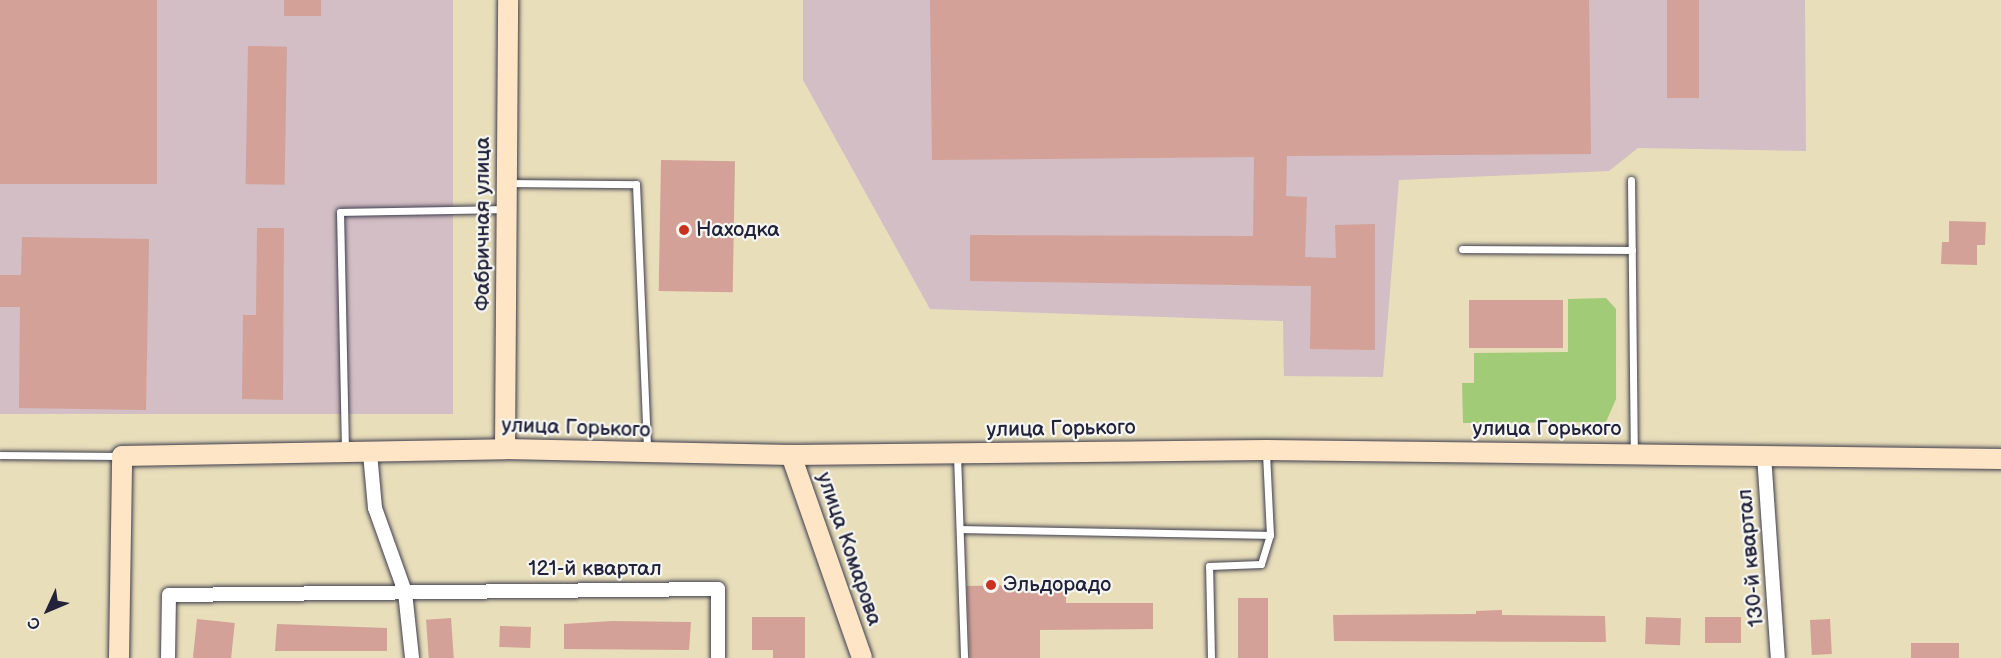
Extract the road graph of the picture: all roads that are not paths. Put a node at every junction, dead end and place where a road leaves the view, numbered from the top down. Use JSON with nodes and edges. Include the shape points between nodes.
{"nodes":[{"id":1,"x":508,"y":0,"type":"edge"},
{"id":2,"x":1631,"y":180,"type":"dead end"},
{"id":3,"x":507,"y":183,"type":"junction"},
{"id":4,"x":507,"y":208,"type":"junction"},
{"id":5,"x":1462,"y":249,"type":"dead end"},
{"id":6,"x":1632,"y":250,"type":"junction"},
{"id":7,"x":505,"y":449,"type":"junction"},
{"id":8,"x":1266,"y":450,"type":"junction"},
{"id":9,"x":345,"y":453,"type":"junction"},
{"id":10,"x":370,"y":453,"type":"junction"},
{"id":11,"x":647,"y":454,"type":"junction"},
{"id":12,"x":1634,"y":454,"type":"junction"},
{"id":13,"x":1764,"y":454,"type":"junction"},
{"id":14,"x":0,"y":455,"type":"edge"},
{"id":15,"x":791,"y":455,"type":"junction"},
{"id":16,"x":957,"y":455,"type":"junction"},
{"id":17,"x":122,"y":456,"type":"junction"},
{"id":18,"x":2001,"y":459,"type":"edge"},
{"id":19,"x":961,"y":529,"type":"junction"},
{"id":20,"x":1270,"y":535,"type":"junction"},
{"id":21,"x":405,"y":592,"type":"junction"},
{"id":22,"x":119,"y":658,"type":"edge"},
{"id":23,"x":168,"y":658,"type":"edge"},
{"id":24,"x":412,"y":658,"type":"edge"},
{"id":25,"x":718,"y":658,"type":"edge"},
{"id":26,"x":862,"y":658,"type":"edge"},
{"id":27,"x":964,"y":658,"type":"edge"},
{"id":28,"x":1211,"y":658,"type":"edge"},
{"id":29,"x":1778,"y":658,"type":"edge"}],
"edges":[{"from":1,"to":3,"type":"main road","name":"Фабричная улица"},
{"from":2,"to":6,"type":"lane"},
{"from":3,"to":4,"type":"main road","name":"Фабричная улица"},
{"from":3,"to":11,"type":"lane","via":[[636,184]]},
{"from":4,"to":7,"type":"main road","name":"Фабричная улица"},
{"from":4,"to":9,"type":"lane","via":[[340,212]]},
{"from":5,"to":6,"type":"lane"},
{"from":6,"to":12,"type":"lane"},
{"from":7,"to":10,"type":"main road","name":"улица Горького"},
{"from":7,"to":11,"type":"main road","name":"улица Горького"},
{"from":8,"to":12,"type":"main road","name":"улица Горького"},
{"from":8,"to":16,"type":"main road","name":"улица Горького"},
{"from":8,"to":20,"type":"lane"},
{"from":9,"to":10,"type":"main road","name":"улица Горького"},
{"from":9,"to":17,"type":"main road","name":"улица Горького"},
{"from":10,"to":21,"type":"street","via":[[375,507]]},
{"from":11,"to":15,"type":"main road","name":"улица Горького"},
{"from":12,"to":13,"type":"main road","name":"улица Горького"},
{"from":13,"to":18,"type":"main road","name":"улица Горького"},
{"from":13,"to":29,"type":"street","name":"130-й квартал"},
{"from":14,"to":17,"type":"lane"},
{"from":15,"to":16,"type":"main road","name":"улица Горького"},
{"from":15,"to":26,"type":"main road","name":"улица Комарова"},
{"from":16,"to":19,"type":"lane"},
{"from":17,"to":22,"type":"main road"},
{"from":19,"to":20,"type":"lane"},
{"from":19,"to":27,"type":"lane"},
{"from":20,"to":28,"type":"lane","via":[[1261,564],[1209,566]]},
{"from":21,"to":23,"type":"street","name":"121-й квартал","via":[[169,595]]},
{"from":21,"to":24,"type":"street"},
{"from":21,"to":25,"type":"street","name":"121-й квартал","via":[[718,589]]}]}
